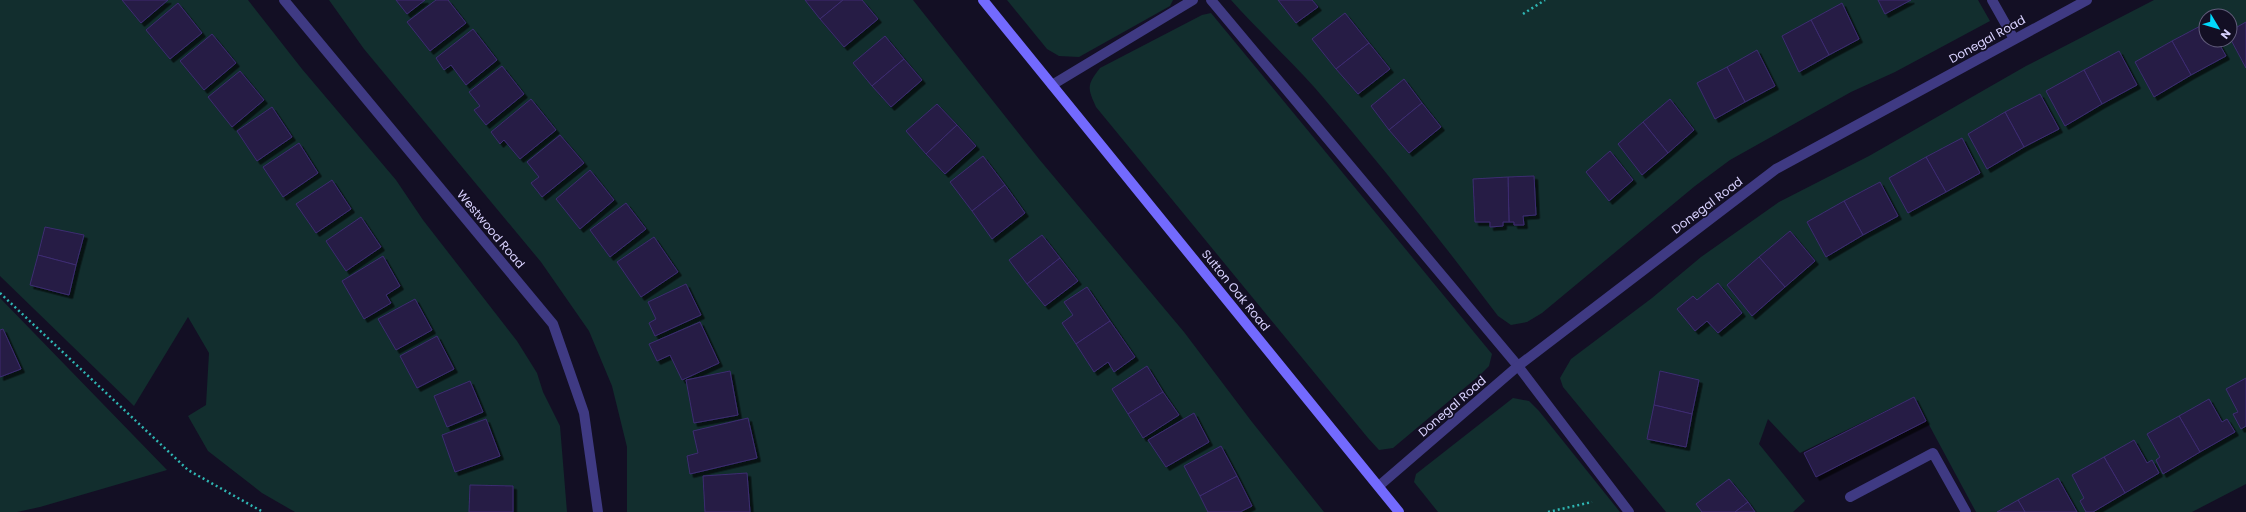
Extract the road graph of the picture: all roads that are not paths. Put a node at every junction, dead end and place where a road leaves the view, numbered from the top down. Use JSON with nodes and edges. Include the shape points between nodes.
{"nodes":[{"id":1,"x":284,"y":0,"type":"edge"},
{"id":2,"x":983,"y":0,"type":"edge"},
{"id":3,"x":1193,"y":0,"type":"edge"},
{"id":4,"x":1211,"y":0,"type":"edge"},
{"id":5,"x":1992,"y":0,"type":"edge"},
{"id":6,"x":2087,"y":0,"type":"edge"},
{"id":7,"x":2014,"y":39,"type":"junction"},
{"id":8,"x":1052,"y":85,"type":"junction"},
{"id":9,"x":1518,"y":366,"type":"junction"},
{"id":10,"x":1380,"y":485,"type":"junction"},
{"id":11,"x":1850,"y":496,"type":"dead end"},
{"id":12,"x":598,"y":512,"type":"edge"},
{"id":13,"x":1399,"y":512,"type":"edge"},
{"id":14,"x":1629,"y":512,"type":"edge"},
{"id":15,"x":1966,"y":512,"type":"edge"}],
"edges":[{"from":1,"to":12,"type":"street","name":"Westwood Road","via":[[553,324],[584,413]]},
{"from":2,"to":8,"type":"main road","name":"Sutton Oak Road"},
{"from":3,"to":8,"type":"street"},
{"from":4,"to":9,"type":"street"},
{"from":5,"to":7,"type":"street"},
{"from":6,"to":7,"type":"street","name":"Donegal Road"},
{"from":7,"to":9,"type":"street","name":"Donegal Road","via":[[1776,169]]},
{"from":8,"to":10,"type":"main road","name":"Sutton Oak Road"},
{"from":9,"to":10,"type":"street","name":"Donegal Road"},
{"from":9,"to":14,"type":"street"},
{"from":10,"to":13,"type":"main road","name":"Sutton Oak Road"},
{"from":11,"to":15,"type":"street","via":[[1933,453]]}]}
